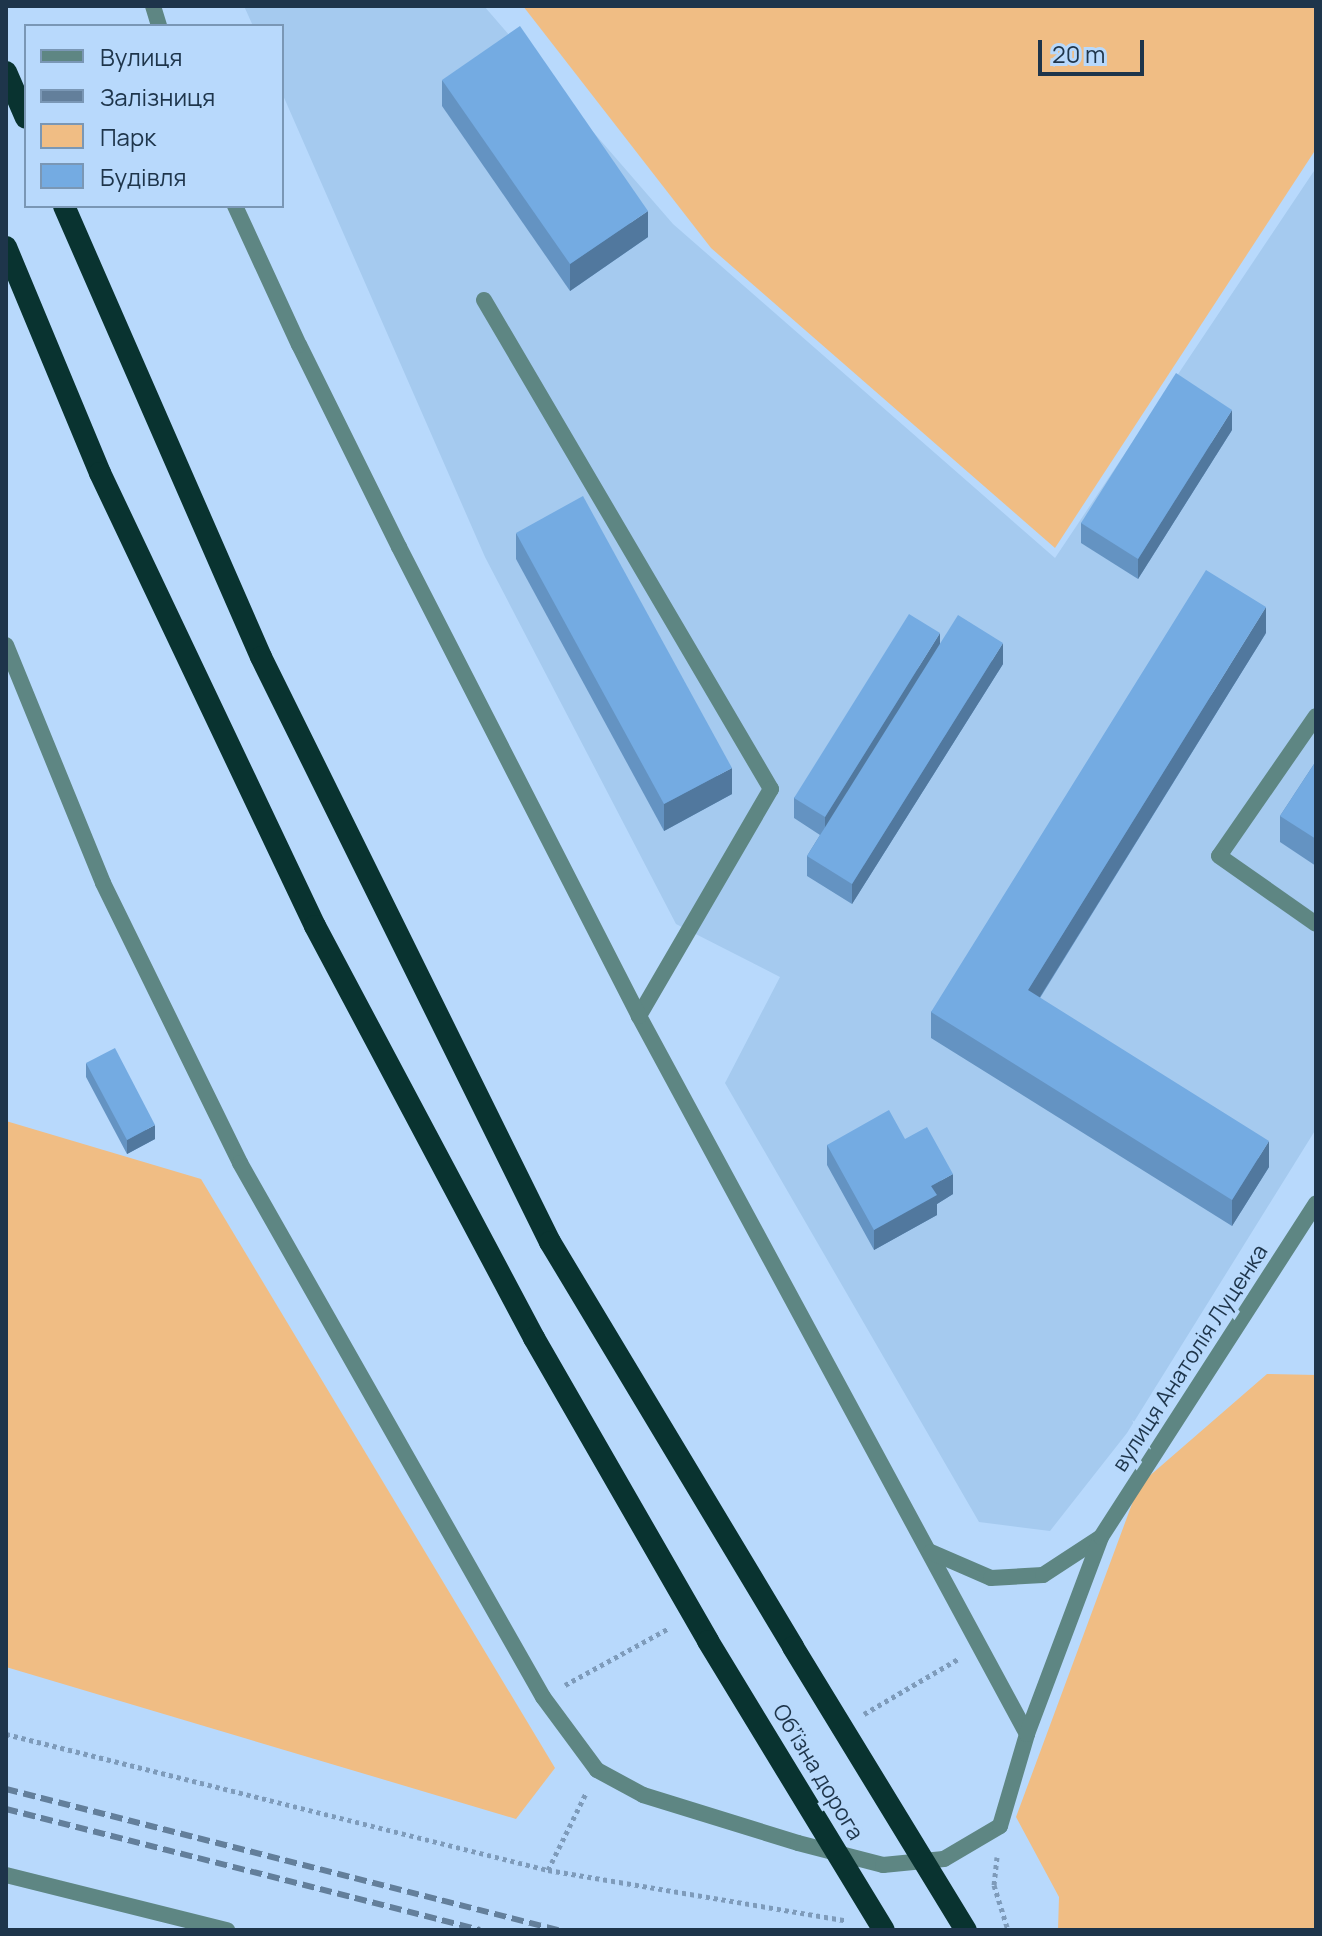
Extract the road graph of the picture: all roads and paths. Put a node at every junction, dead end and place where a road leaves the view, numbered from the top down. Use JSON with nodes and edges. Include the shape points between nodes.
{"nodes":[{"id":1,"x":6,"y":72,"type":"edge"},
{"id":2,"x":24,"y":113,"type":"edge"},
{"id":3,"x":65,"y":208,"type":"edge"},
{"id":4,"x":236,"y":208,"type":"edge"},
{"id":5,"x":6,"y":247,"type":"edge"},
{"id":6,"x":484,"y":300,"type":"dead end"},
{"id":7,"x":6,"y":645,"type":"edge"},
{"id":8,"x":1316,"y":716,"type":"edge"},
{"id":9,"x":1316,"y":924,"type":"edge"},
{"id":10,"x":639,"y":1016,"type":"junction"},
{"id":11,"x":1316,"y":1203,"type":"edge"},
{"id":12,"x":1101,"y":1537,"type":"junction"},
{"id":13,"x":931,"y":1552,"type":"junction"},
{"id":14,"x":693,"y":1615,"type":"junction"},
{"id":15,"x":981,"y":1646,"type":"junction"},
{"id":16,"x":543,"y":1697,"type":"junction"},
{"id":17,"x":840,"y":1728,"type":"junction"},
{"id":18,"x":6,"y":1734,"type":"edge"},
{"id":19,"x":1027,"y":1734,"type":"junction"},
{"id":20,"x":597,"y":1770,"type":"junction"},
{"id":21,"x":1000,"y":1826,"type":"junction"},
{"id":22,"x":548,"y":1870,"type":"junction"},
{"id":23,"x":6,"y":1875,"type":"edge"},
{"id":24,"x":855,"y":1922,"type":"dead end"},
{"id":25,"x":227,"y":1930,"type":"edge"},
{"id":26,"x":884,"y":1930,"type":"edge"},
{"id":27,"x":966,"y":1930,"type":"edge"},
{"id":28,"x":1008,"y":1930,"type":"edge"}],
"edges":[{"from":1,"to":2,"type":"highway"},
{"from":3,"to":17,"type":"highway","name":"Обʼїзна дорога","bridge":true,"via":[[261,657],[543,1227]]},
{"from":4,"to":10,"type":"street","via":[[399,547]]},
{"from":5,"to":14,"type":"highway","name":"Обʼїзна дорога","via":[[100,473],[315,926],[534,1338]]},
{"from":6,"to":10,"type":"street","via":[[771,789]]},
{"from":7,"to":16,"type":"street","via":[[103,883],[240,1163]]},
{"from":8,"to":9,"type":"street","via":[[1219,856]]},
{"from":10,"to":13,"type":"street"},
{"from":11,"to":12,"type":"street","name":"вулиця Анатолія Луценка"},
{"from":12,"to":13,"type":"street","name":"вулиця Анатолія Луценка","via":[[1043,1575],[991,1578]]},
{"from":12,"to":19,"type":"street","name":"вулиця Анатолія Луценка"},
{"from":13,"to":15,"type":"street"},
{"from":14,"to":16,"type":"path"},
{"from":14,"to":26,"type":"highway","name":"Обʼїзна дорога","bridge":true},
{"from":15,"to":17,"type":"path"},
{"from":15,"to":19,"type":"street"},
{"from":16,"to":20,"type":"street"},
{"from":17,"to":27,"type":"highway","name":"Обʼїзна дорога","bridge":true},
{"from":18,"to":22,"type":"path"},
{"from":19,"to":21,"type":"street","name":"вулиця Анатолія Луценка"},
{"from":20,"to":21,"type":"street","via":[[643,1795],[883,1865],[944,1859]]},
{"from":20,"to":22,"type":"path"},
{"from":21,"to":28,"type":"path","via":[[994,1885]]},
{"from":22,"to":24,"type":"path"},
{"from":23,"to":25,"type":"street"}]}
